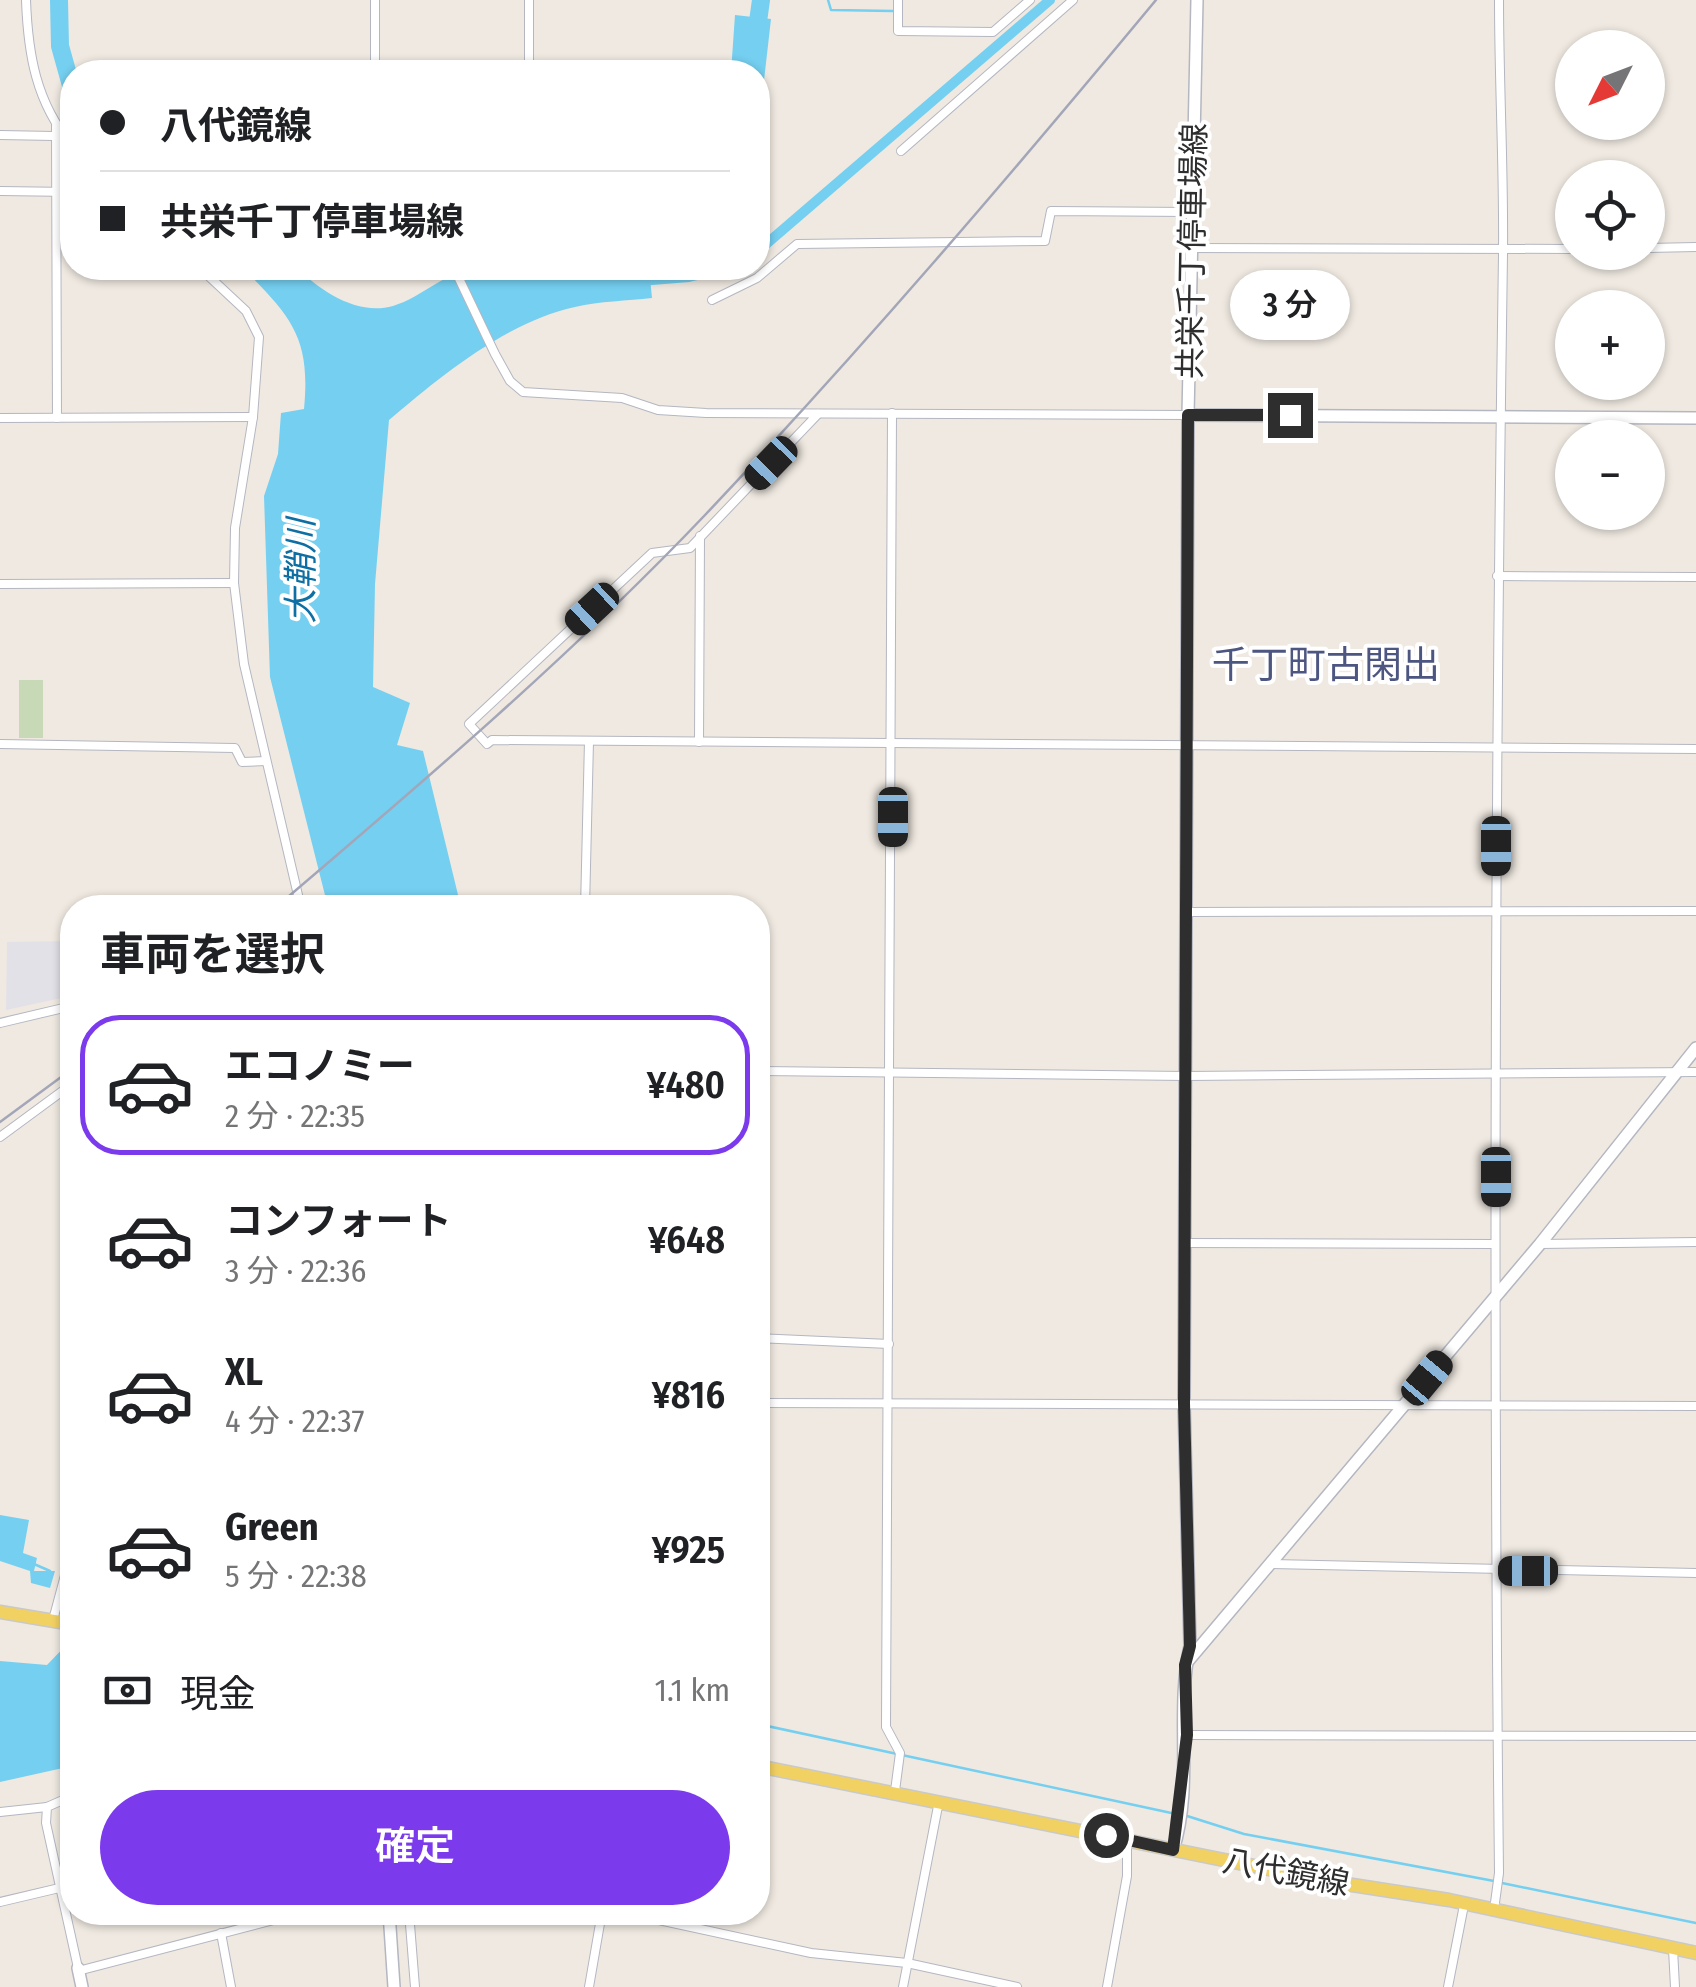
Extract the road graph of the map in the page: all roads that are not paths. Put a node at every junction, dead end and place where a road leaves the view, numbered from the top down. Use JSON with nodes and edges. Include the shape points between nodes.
{"nodes":[{"id":1,"x":26,"y":0,"type":"edge"},
{"id":2,"x":375,"y":0,"type":"edge"},
{"id":3,"x":529,"y":0,"type":"edge"},
{"id":4,"x":898,"y":0,"type":"edge"},
{"id":5,"x":1030,"y":0,"type":"edge"},
{"id":6,"x":1073,"y":0,"type":"edge"},
{"id":7,"x":1197,"y":0,"type":"edge"},
{"id":8,"x":1500,"y":0,"type":"edge"},
{"id":9,"x":376,"y":60,"type":"edge"},
{"id":10,"x":530,"y":60,"type":"edge"},
{"id":11,"x":55,"y":131,"type":"junction"},
{"id":12,"x":60,"y":135,"type":"edge"},
{"id":13,"x":0,"y":136,"type":"edge"},
{"id":14,"x":901,"y":150,"type":"dead end"},
{"id":15,"x":0,"y":191,"type":"edge"},
{"id":16,"x":57,"y":192,"type":"junction"},
{"id":17,"x":1190,"y":212,"type":"junction"},
{"id":18,"x":1696,"y":247,"type":"edge"},
{"id":19,"x":1189,"y":248,"type":"junction"},
{"id":20,"x":1665,"y":248,"type":"edge"},
{"id":21,"x":1555,"y":249,"type":"edge"},
{"id":22,"x":1503,"y":250,"type":"junction"},
{"id":23,"x":770,"y":267,"type":"edge"},
{"id":24,"x":213,"y":280,"type":"edge"},
{"id":25,"x":460,"y":280,"type":"edge"},
{"id":26,"x":753,"y":280,"type":"edge"},
{"id":27,"x":712,"y":300,"type":"dead end"},
{"id":28,"x":818,"y":414,"type":"junction"},
{"id":29,"x":892,"y":414,"type":"junction"},
{"id":30,"x":1188,"y":415,"type":"junction"},
{"id":31,"x":253,"y":417,"type":"junction"},
{"id":32,"x":0,"y":418,"type":"edge"},
{"id":33,"x":56,"y":418,"type":"junction"},
{"id":34,"x":1696,"y":418,"type":"edge"},
{"id":35,"x":1497,"y":419,"type":"junction"},
{"id":36,"x":700,"y":536,"type":"junction"},
{"id":37,"x":1497,"y":576,"type":"junction"},
{"id":38,"x":1696,"y":578,"type":"edge"},
{"id":39,"x":234,"y":583,"type":"junction"},
{"id":40,"x":0,"y":584,"type":"edge"},
{"id":41,"x":589,"y":741,"type":"junction"},
{"id":42,"x":700,"y":742,"type":"junction"},
{"id":43,"x":0,"y":744,"type":"edge"},
{"id":44,"x":893,"y":744,"type":"junction"},
{"id":45,"x":1187,"y":746,"type":"junction"},
{"id":46,"x":1496,"y":747,"type":"junction"},
{"id":47,"x":1696,"y":749,"type":"edge"},
{"id":48,"x":266,"y":761,"type":"junction"},
{"id":49,"x":298,"y":895,"type":"edge"},
{"id":50,"x":585,"y":895,"type":"edge"},
{"id":51,"x":1696,"y":911,"type":"edge"},
{"id":52,"x":1187,"y":912,"type":"junction"},
{"id":53,"x":1496,"y":913,"type":"junction"},
{"id":54,"x":60,"y":1009,"type":"edge"},
{"id":55,"x":0,"y":1023,"type":"edge"},
{"id":56,"x":1696,"y":1048,"type":"edge"},
{"id":57,"x":1677,"y":1071,"type":"junction"},
{"id":58,"x":770,"y":1072,"type":"edge"},
{"id":59,"x":1696,"y":1072,"type":"edge"},
{"id":60,"x":891,"y":1074,"type":"junction"},
{"id":61,"x":1186,"y":1076,"type":"junction"},
{"id":62,"x":1496,"y":1076,"type":"junction"},
{"id":63,"x":60,"y":1093,"type":"edge"},
{"id":64,"x":0,"y":1138,"type":"edge"},
{"id":65,"x":1696,"y":1242,"type":"edge"},
{"id":66,"x":1185,"y":1243,"type":"junction"},
{"id":67,"x":1495,"y":1244,"type":"junction"},
{"id":68,"x":1540,"y":1244,"type":"junction"},
{"id":69,"x":1494,"y":1298,"type":"junction"},
{"id":70,"x":770,"y":1339,"type":"edge"},
{"id":71,"x":889,"y":1344,"type":"junction"},
{"id":72,"x":770,"y":1403,"type":"edge"},
{"id":73,"x":889,"y":1403,"type":"junction"},
{"id":74,"x":1184,"y":1403,"type":"junction"},
{"id":75,"x":1495,"y":1404,"type":"junction"},
{"id":76,"x":1405,"y":1405,"type":"junction"},
{"id":77,"x":1696,"y":1406,"type":"edge"},
{"id":78,"x":1267,"y":1564,"type":"junction"},
{"id":79,"x":1494,"y":1571,"type":"junction"},
{"id":80,"x":1696,"y":1573,"type":"edge"},
{"id":81,"x":60,"y":1592,"type":"edge"},
{"id":82,"x":0,"y":1612,"type":"edge"},
{"id":83,"x":53,"y":1620,"type":"junction"},
{"id":84,"x":60,"y":1621,"type":"edge"},
{"id":85,"x":1185,"y":1665,"type":"junction"},
{"id":86,"x":1187,"y":1735,"type":"junction"},
{"id":87,"x":1497,"y":1735,"type":"junction"},
{"id":88,"x":1696,"y":1736,"type":"edge"},
{"id":89,"x":770,"y":1768,"type":"edge"},
{"id":90,"x":895,"y":1791,"type":"junction"},
{"id":91,"x":60,"y":1801,"type":"edge"},
{"id":92,"x":938,"y":1802,"type":"junction"},
{"id":93,"x":47,"y":1807,"type":"junction"},
{"id":94,"x":0,"y":1812,"type":"edge"},
{"id":95,"x":1126,"y":1840,"type":"junction"},
{"id":96,"x":1173,"y":1850,"type":"junction"},
{"id":97,"x":60,"y":1888,"type":"joint"},
{"id":98,"x":0,"y":1902,"type":"edge"},
{"id":99,"x":1464,"y":1905,"type":"junction"},
{"id":100,"x":1494,"y":1912,"type":"junction"},
{"id":101,"x":68,"y":1925,"type":"edge"},
{"id":102,"x":250,"y":1925,"type":"edge"},
{"id":103,"x":390,"y":1925,"type":"edge"},
{"id":104,"x":410,"y":1925,"type":"edge"},
{"id":105,"x":600,"y":1925,"type":"edge"},
{"id":106,"x":682,"y":1925,"type":"edge"},
{"id":107,"x":221,"y":1932,"type":"junction"},
{"id":108,"x":1673,"y":1949,"type":"junction"},
{"id":109,"x":1696,"y":1953,"type":"edge"},
{"id":110,"x":907,"y":1964,"type":"junction"},
{"id":111,"x":78,"y":1970,"type":"junction"},
{"id":112,"x":82,"y":1987,"type":"edge"},
{"id":113,"x":231,"y":1987,"type":"edge"},
{"id":114,"x":394,"y":1987,"type":"edge"},
{"id":115,"x":416,"y":1987,"type":"edge"},
{"id":116,"x":589,"y":1987,"type":"edge"},
{"id":117,"x":903,"y":1987,"type":"edge"},
{"id":118,"x":1017,"y":1987,"type":"edge"},
{"id":119,"x":1107,"y":1987,"type":"edge"},
{"id":120,"x":1448,"y":1987,"type":"edge"},
{"id":121,"x":1675,"y":1987,"type":"edge"}],
"edges":[{"from":1,"to":11,"type":"street","via":[[32,70]]},
{"from":2,"to":9,"type":"street"},
{"from":3,"to":10,"type":"street"},
{"from":4,"to":5,"type":"street","via":[[898,31],[992,32]]},
{"from":6,"to":14,"type":"street"},
{"from":7,"to":17,"type":"street","name":"共栄千丁停車場線"},
{"from":8,"to":22,"type":"street"},
{"from":11,"to":12,"type":"street"},
{"from":11,"to":13,"type":"street"},
{"from":11,"to":16,"type":"street"},
{"from":15,"to":16,"type":"street"},
{"from":16,"to":33,"type":"street"},
{"from":17,"to":19,"type":"street","name":"共栄千丁停車場線"},
{"from":17,"to":23,"type":"street","via":[[1052,211],[1045,241],[797,244]]},
{"from":18,"to":20,"type":"street"},
{"from":19,"to":22,"type":"street"},
{"from":19,"to":30,"type":"street","name":"共栄千丁停車場線"},
{"from":21,"to":22,"type":"street"},
{"from":22,"to":35,"type":"street"},
{"from":24,"to":31,"type":"street","via":[[246,311],[259,337]]},
{"from":25,"to":28,"type":"street","via":[[510,381],[536,396],[622,398],[658,410]]},
{"from":26,"to":27,"type":"street"},
{"from":28,"to":29,"type":"street"},
{"from":28,"to":36,"type":"street"},
{"from":29,"to":30,"type":"street"},
{"from":29,"to":44,"type":"street"},
{"from":30,"to":35,"type":"street","name":"共栄千丁停車場線"},
{"from":30,"to":45,"type":"street"},
{"from":31,"to":33,"type":"street"},
{"from":31,"to":39,"type":"street","via":[[237,512]]},
{"from":32,"to":33,"type":"street"},
{"from":34,"to":35,"type":"street","name":"共栄千丁停車場線"},
{"from":35,"to":37,"type":"street"},
{"from":36,"to":41,"type":"street","via":[[690,548],[652,553],[469,724],[487,744]]},
{"from":36,"to":42,"type":"street"},
{"from":37,"to":38,"type":"street"},
{"from":37,"to":46,"type":"street"},
{"from":39,"to":40,"type":"street"},
{"from":39,"to":48,"type":"street"},
{"from":41,"to":42,"type":"street"},
{"from":41,"to":50,"type":"street"},
{"from":42,"to":44,"type":"street"},
{"from":43,"to":48,"type":"street","via":[[235,748],[242,762]]},
{"from":44,"to":45,"type":"street"},
{"from":44,"to":60,"type":"street"},
{"from":45,"to":46,"type":"street"},
{"from":45,"to":52,"type":"street"},
{"from":46,"to":47,"type":"street"},
{"from":46,"to":53,"type":"street"},
{"from":48,"to":49,"type":"street"},
{"from":51,"to":53,"type":"street"},
{"from":52,"to":53,"type":"street"},
{"from":52,"to":61,"type":"street"},
{"from":53,"to":62,"type":"street"},
{"from":54,"to":55,"type":"street"},
{"from":56,"to":57,"type":"street"},
{"from":57,"to":59,"type":"street"},
{"from":57,"to":62,"type":"street"},
{"from":57,"to":68,"type":"street"},
{"from":58,"to":60,"type":"street"},
{"from":60,"to":61,"type":"street"},
{"from":60,"to":71,"type":"street"},
{"from":61,"to":62,"type":"street"},
{"from":61,"to":66,"type":"street"},
{"from":62,"to":67,"type":"street"},
{"from":63,"to":64,"type":"street"},
{"from":65,"to":68,"type":"street"},
{"from":66,"to":67,"type":"street"},
{"from":66,"to":74,"type":"street"},
{"from":67,"to":69,"type":"street"},
{"from":68,"to":69,"type":"street"},
{"from":69,"to":75,"type":"street"},
{"from":69,"to":76,"type":"street"},
{"from":70,"to":71,"type":"street"},
{"from":71,"to":73,"type":"street"},
{"from":72,"to":73,"type":"street"},
{"from":73,"to":74,"type":"street"},
{"from":73,"to":90,"type":"street","via":[[886,1727],[900,1757]]},
{"from":74,"to":76,"type":"street"},
{"from":74,"to":85,"type":"street","via":[[1190,1646]]},
{"from":75,"to":76,"type":"street"},
{"from":75,"to":77,"type":"street"},
{"from":75,"to":79,"type":"street"},
{"from":76,"to":78,"type":"street"},
{"from":78,"to":79,"type":"street"},
{"from":78,"to":85,"type":"street"},
{"from":79,"to":80,"type":"street"},
{"from":79,"to":87,"type":"street"},
{"from":81,"to":83,"type":"street"},
{"from":82,"to":83,"type":"main road"},
{"from":83,"to":84,"type":"main road"},
{"from":85,"to":86,"type":"street"},
{"from":86,"to":87,"type":"street"},
{"from":86,"to":96,"type":"street"},
{"from":87,"to":88,"type":"street"},
{"from":87,"to":100,"type":"street"},
{"from":89,"to":90,"type":"main road","name":"八代鏡線"},
{"from":90,"to":92,"type":"main road","name":"八代鏡線"},
{"from":91,"to":93,"type":"street"},
{"from":92,"to":95,"type":"main road","name":"八代鏡線"},
{"from":92,"to":110,"type":"street"},
{"from":93,"to":94,"type":"street"},
{"from":93,"to":97,"type":"street"},
{"from":95,"to":96,"type":"main road","name":"八代鏡線"},
{"from":95,"to":119,"type":"street","via":[[1127,1876]]},
{"from":96,"to":99,"type":"main road","name":"八代鏡線"},
{"from":97,"to":98,"type":"street"},
{"from":99,"to":100,"type":"main road","name":"八代鏡線"},
{"from":99,"to":120,"type":"street"},
{"from":100,"to":108,"type":"main road","name":"八代鏡線"},
{"from":101,"to":111,"type":"street"},
{"from":102,"to":107,"type":"street"},
{"from":103,"to":114,"type":"street"},
{"from":104,"to":115,"type":"street"},
{"from":105,"to":116,"type":"street"},
{"from":106,"to":110,"type":"street","via":[[811,1953]]},
{"from":107,"to":111,"type":"street"},
{"from":107,"to":113,"type":"street"},
{"from":108,"to":109,"type":"main road","name":"八代鏡線"},
{"from":108,"to":121,"type":"street"},
{"from":110,"to":117,"type":"street"},
{"from":110,"to":118,"type":"street"},
{"from":111,"to":112,"type":"street"}]}
